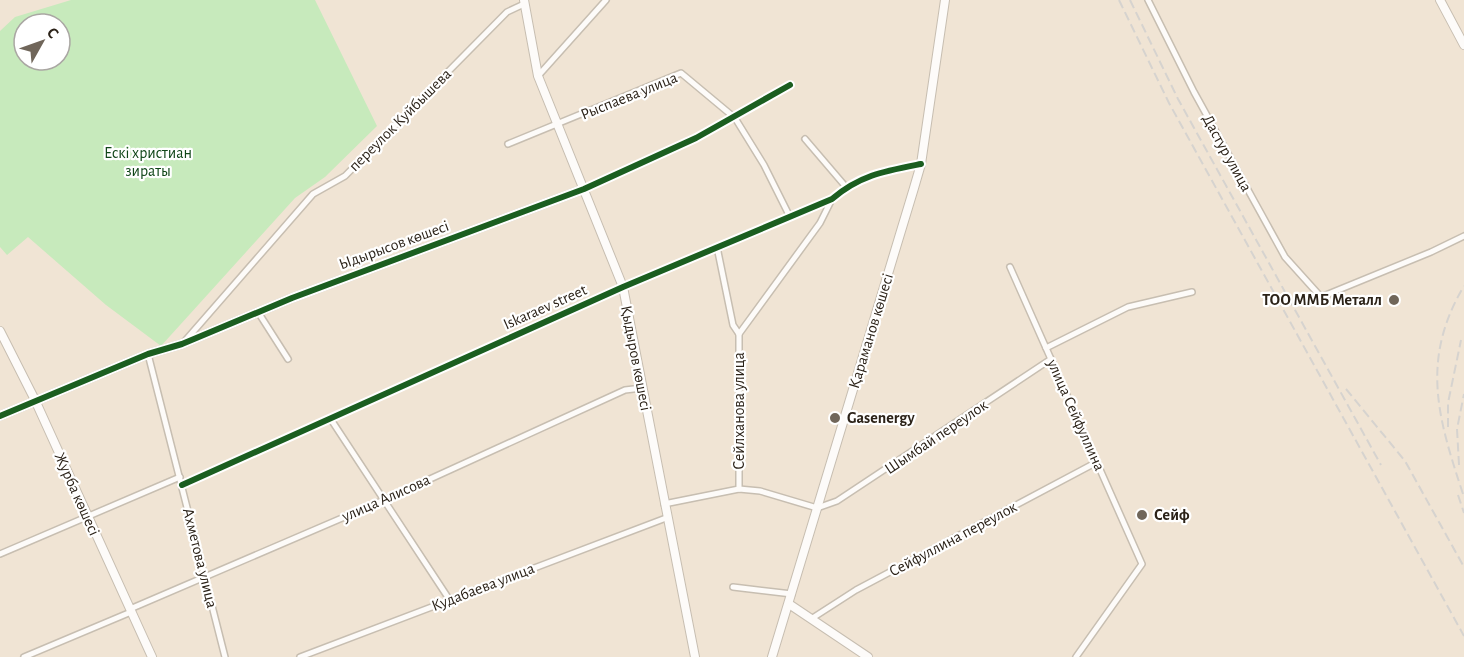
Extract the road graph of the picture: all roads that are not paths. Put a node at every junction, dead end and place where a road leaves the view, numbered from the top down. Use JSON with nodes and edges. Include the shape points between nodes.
{"nodes":[{"id":1,"x":606,"y":0,"type":"edge"},
{"id":2,"x":945,"y":0,"type":"edge"},
{"id":3,"x":1148,"y":0,"type":"edge"},
{"id":4,"x":1440,"y":0,"type":"edge"},
{"id":5,"x":524,"y":2,"type":"edge"},
{"id":6,"x":1464,"y":45,"type":"edge"},
{"id":7,"x":538,"y":76,"type":"junction"},
{"id":8,"x":790,"y":85,"type":"dead end"},
{"id":9,"x":735,"y":118,"type":"junction"},
{"id":10,"x":556,"y":126,"type":"junction"},
{"id":11,"x":805,"y":139,"type":"dead end"},
{"id":12,"x":508,"y":144,"type":"dead end"},
{"id":13,"x":921,"y":164,"type":"junction"},
{"id":14,"x":846,"y":187,"type":"junction"},
{"id":15,"x":584,"y":189,"type":"junction"},
{"id":16,"x":832,"y":199,"type":"junction"},
{"id":17,"x":789,"y":215,"type":"junction"},
{"id":18,"x":1464,"y":236,"type":"edge"},
{"id":19,"x":717,"y":247,"type":"junction"},
{"id":20,"x":1010,"y":267,"type":"dead end"},
{"id":21,"x":623,"y":287,"type":"junction"},
{"id":22,"x":1192,"y":292,"type":"dead end"},
{"id":23,"x":258,"y":312,"type":"junction"},
{"id":24,"x":0,"y":331,"type":"edge"},
{"id":25,"x":739,"y":334,"type":"junction"},
{"id":26,"x":182,"y":344,"type":"junction"},
{"id":27,"x":1046,"y":348,"type":"junction"},
{"id":28,"x":148,"y":354,"type":"junction"},
{"id":29,"x":288,"y":359,"type":"dead end"},
{"id":30,"x":1051,"y":359,"type":"junction"},
{"id":31,"x":642,"y":388,"type":"junction"},
{"id":32,"x":35,"y":400,"type":"junction"},
{"id":33,"x":0,"y":416,"type":"edge"},
{"id":34,"x":330,"y":418,"type":"junction"},
{"id":35,"x":1097,"y":462,"type":"junction"},
{"id":36,"x":180,"y":477,"type":"junction"},
{"id":37,"x":182,"y":485,"type":"junction"},
{"id":38,"x":739,"y":489,"type":"junction"},
{"id":39,"x":384,"y":500,"type":"junction"},
{"id":40,"x":664,"y":504,"type":"junction"},
{"id":41,"x":817,"y":508,"type":"junction"},
{"id":42,"x":87,"y":517,"type":"junction"},
{"id":43,"x":666,"y":518,"type":"junction"},
{"id":44,"x":0,"y":554,"type":"edge"},
{"id":45,"x":205,"y":577,"type":"junction"},
{"id":46,"x":733,"y":587,"type":"dead end"},
{"id":47,"x":792,"y":594,"type":"junction"},
{"id":48,"x":449,"y":599,"type":"junction"},
{"id":49,"x":789,"y":604,"type":"junction"},
{"id":50,"x":130,"y":610,"type":"junction"},
{"id":51,"x":811,"y":619,"type":"junction"},
{"id":52,"x":24,"y":657,"type":"edge"},
{"id":53,"x":152,"y":657,"type":"edge"},
{"id":54,"x":225,"y":657,"type":"edge"},
{"id":55,"x":300,"y":657,"type":"edge"},
{"id":56,"x":695,"y":657,"type":"edge"},
{"id":57,"x":772,"y":657,"type":"edge"},
{"id":58,"x":868,"y":657,"type":"edge"},
{"id":59,"x":1076,"y":657,"type":"edge"}],
"edges":[{"from":1,"to":7,"type":"street"},
{"from":2,"to":13,"type":"street","name":"Қараманов көшесі"},
{"from":3,"to":18,"type":"street","name":"Дастур улица","via":[[1285,257],[1321,297]]},
{"from":4,"to":6,"type":"street"},
{"from":5,"to":7,"type":"street","name":"Қыдыров көшесі"},
{"from":5,"to":26,"type":"street","name":"переулок Куйбышева","via":[[507,12],[345,176],[313,194]]},
{"from":7,"to":10,"type":"street","name":"Қыдыров көшесі"},
{"from":8,"to":9,"type":"street","name":"Ыдырысов көшесі"},
{"from":9,"to":10,"type":"street","name":"Рыспаева улица","via":[[681,73]]},
{"from":9,"to":15,"type":"street","name":"Ыдырысов көшесі"},
{"from":9,"to":17,"type":"street","name":"Рыспаева улица"},
{"from":10,"to":12,"type":"street","name":"Рыспаева улица"},
{"from":10,"to":15,"type":"street","name":"Қыдыров көшесі"},
{"from":11,"to":14,"type":"street"},
{"from":13,"to":14,"type":"street","name":"Iskaraev street","via":[[879,172]]},
{"from":13,"to":41,"type":"street","name":"Қараманов көшесі"},
{"from":14,"to":16,"type":"street","name":"Iskaraev street"},
{"from":15,"to":21,"type":"street","name":"Қыдыров көшесі"},
{"from":15,"to":23,"type":"street","name":"Ыдырысов көшесі"},
{"from":16,"to":17,"type":"street","name":"Iskaraev street"},
{"from":16,"to":25,"type":"street","name":"Сейлханова улица","via":[[820,223]]},
{"from":17,"to":19,"type":"street","name":"Iskaraev street"},
{"from":19,"to":21,"type":"street","name":"Iskaraev street"},
{"from":19,"to":25,"type":"street","name":"Сейлханова улица","via":[[733,325]]},
{"from":20,"to":27,"type":"street","name":"улица Сейфуллина"},
{"from":21,"to":31,"type":"street","name":"Қыдыров көшесі"},
{"from":21,"to":34,"type":"street","name":"Iskaraev street"},
{"from":22,"to":27,"type":"street","via":[[1128,307]]},
{"from":23,"to":26,"type":"street","name":"Ыдырысов көшесі"},
{"from":23,"to":29,"type":"street"},
{"from":24,"to":32,"type":"street","name":"Журба көшесі"},
{"from":25,"to":38,"type":"street","name":"Сейлханова улица"},
{"from":26,"to":28,"type":"street","name":"Ыдырысов көшесі"},
{"from":27,"to":30,"type":"street","name":"улица Сейфуллина"},
{"from":28,"to":32,"type":"street","name":"Ыдырысов көшесі"},
{"from":28,"to":36,"type":"street","name":"Ахметова улица"},
{"from":30,"to":35,"type":"street","name":"улица Сейфуллина"},
{"from":30,"to":41,"type":"street","name":"Шымбай переулок","via":[[872,480]]},
{"from":31,"to":39,"type":"street","name":"улица Алисова","via":[[625,390]]},
{"from":31,"to":40,"type":"street","name":"Қыдыров көшесі"},
{"from":32,"to":33,"type":"street","name":"Ыдырысов көшесі"},
{"from":32,"to":42,"type":"street","name":"Журба көшесі"},
{"from":34,"to":37,"type":"street","name":"Iskaraev street"},
{"from":34,"to":39,"type":"street"},
{"from":35,"to":51,"type":"street","name":"Сейфуллина переулок","via":[[856,590]]},
{"from":35,"to":59,"type":"street","name":"улица Сейфуллина","via":[[1142,564]]},
{"from":36,"to":37,"type":"street","name":"Ахметова улица"},
{"from":36,"to":42,"type":"street"},
{"from":37,"to":45,"type":"street","name":"Ахметова улица"},
{"from":38,"to":40,"type":"street"},
{"from":38,"to":41,"type":"street","via":[[760,491]]},
{"from":39,"to":45,"type":"street","name":"улица Алисова"},
{"from":39,"to":48,"type":"street"},
{"from":40,"to":43,"type":"street","name":"Қыдыров көшесі"},
{"from":41,"to":47,"type":"street","name":"Қараманов көшесі"},
{"from":42,"to":44,"type":"street"},
{"from":42,"to":50,"type":"street","name":"Журба көшесі"},
{"from":43,"to":48,"type":"street","name":"Кудабаева улица"},
{"from":43,"to":56,"type":"street","name":"Қыдыров көшесі"},
{"from":45,"to":50,"type":"street","name":"улица Алисова"},
{"from":45,"to":54,"type":"street","name":"Ахметова улица"},
{"from":46,"to":47,"type":"street"},
{"from":47,"to":49,"type":"street","name":"Қараманов көшесі"},
{"from":48,"to":55,"type":"street","name":"Кудабаева улица"},
{"from":49,"to":51,"type":"street"},
{"from":49,"to":57,"type":"street","name":"Қараманов көшесі"},
{"from":50,"to":52,"type":"street","name":"улица Алисова"},
{"from":50,"to":53,"type":"street","name":"Журба көшесі"},
{"from":51,"to":58,"type":"street"}]}
